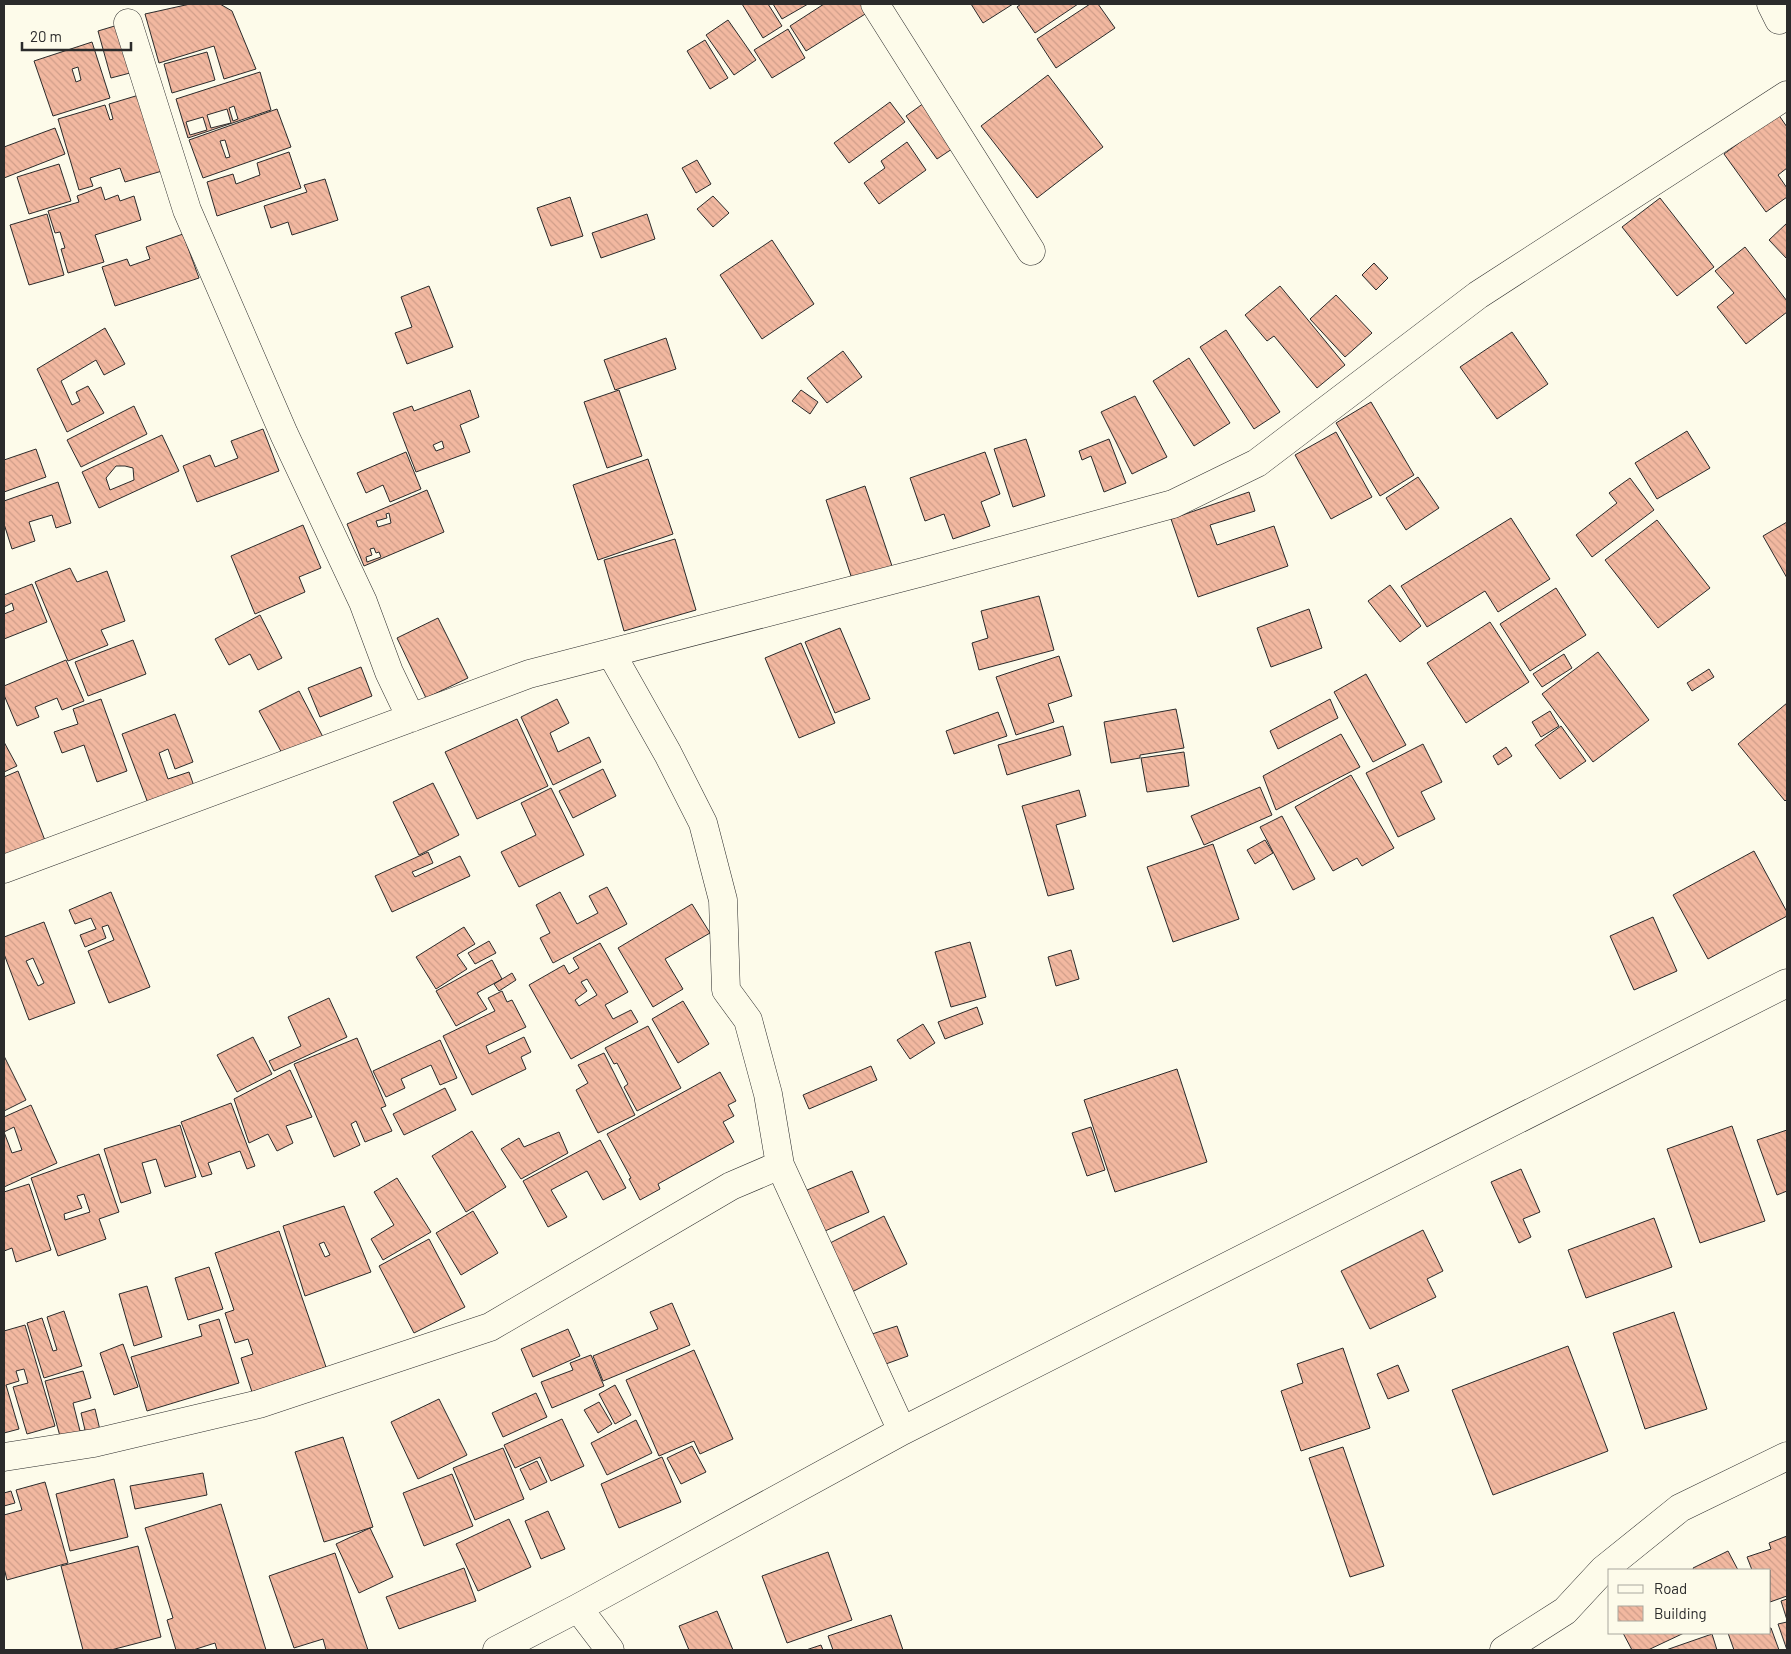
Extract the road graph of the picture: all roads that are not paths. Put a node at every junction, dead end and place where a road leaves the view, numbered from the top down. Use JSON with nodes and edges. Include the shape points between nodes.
{"nodes":[{"id":1,"x":875,"y":4,"type":"edge"},
{"id":2,"x":128,"y":23,"type":"dead end"},
{"id":3,"x":1787,"y":95,"type":"edge"},
{"id":4,"x":1031,"y":251,"type":"dead end"},
{"id":5,"x":611,"y":653,"type":"junction"},
{"id":6,"x":411,"y":718,"type":"junction"},
{"id":7,"x":4,"y":869,"type":"edge"},
{"id":8,"x":1787,"y":983,"type":"edge"},
{"id":9,"x":748,"y":1020,"type":"junction"},
{"id":10,"x":780,"y":1165,"type":"junction"},
{"id":11,"x":731,"y":1186,"type":"junction"},
{"id":12,"x":902,"y":1431,"type":"junction"},
{"id":13,"x":1787,"y":1456,"type":"edge"},
{"id":14,"x":4,"y":1457,"type":"edge"},
{"id":15,"x":578,"y":1608,"type":"junction"},
{"id":16,"x":497,"y":1650,"type":"edge"},
{"id":17,"x":610,"y":1650,"type":"edge"},
{"id":18,"x":1504,"y":1650,"type":"edge"}],
"edges":[{"from":1,"to":4,"type":"street"},
{"from":2,"to":6,"type":"street","via":[[187,210],[284,434],[363,602],[389,672]]},
{"from":3,"to":5,"type":"street","via":[[1478,295],[1257,463],[1174,504]]},
{"from":5,"to":6,"type":"street","via":[[529,674]]},
{"from":5,"to":9,"type":"street","via":[[703,823],[723,900],[726,990]]},
{"from":6,"to":7,"type":"street"},
{"from":8,"to":12,"type":"street"},
{"from":9,"to":10,"type":"street","via":[[768,1094]]},
{"from":9,"to":11,"type":"street","via":[[765,1146]]},
{"from":10,"to":11,"type":"street"},
{"from":10,"to":12,"type":"street"},
{"from":11,"to":14,"type":"street","via":[[490,1327],[259,1404],[94,1443]]},
{"from":12,"to":15,"type":"street"},
{"from":13,"to":18,"type":"street","via":[[1680,1508],[1603,1570],[1565,1611]]},
{"from":15,"to":16,"type":"street"},
{"from":15,"to":17,"type":"street"}]}
